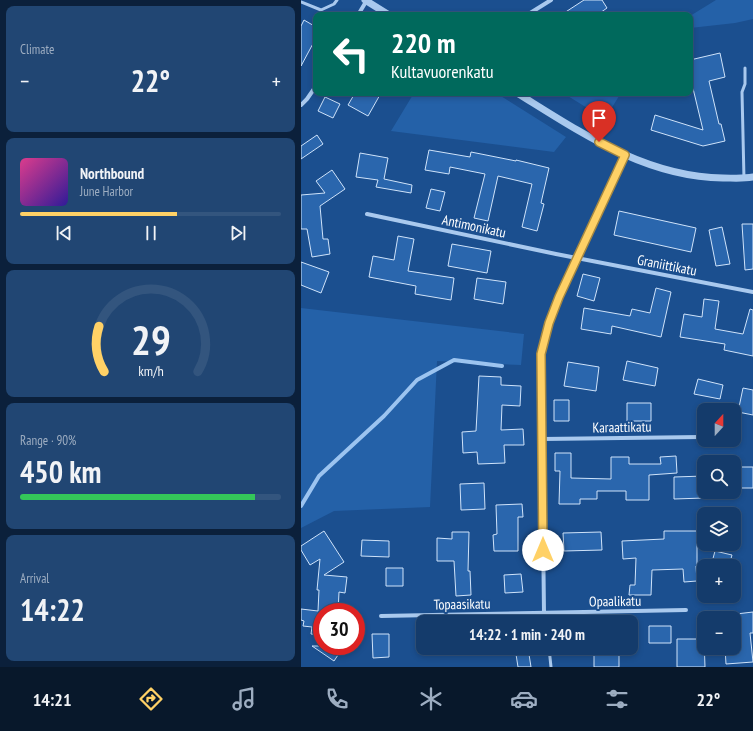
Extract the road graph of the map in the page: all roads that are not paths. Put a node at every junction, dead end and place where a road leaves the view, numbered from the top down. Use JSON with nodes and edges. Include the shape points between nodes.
{"nodes":[{"id":1,"x":337,"y":0,"type":"edge"},
{"id":2,"x":366,"y":0,"type":"edge"},
{"id":3,"x":551,"y":0,"type":"edge"},
{"id":4,"x":301,"y":2,"type":"edge"},
{"id":5,"x":360,"y":12,"type":"edge"},
{"id":6,"x":384,"y":12,"type":"edge"},
{"id":7,"x":532,"y":12,"type":"edge"},
{"id":8,"x":745,"y":68,"type":"dead end"},
{"id":9,"x":313,"y":90,"type":"edge"},
{"id":10,"x":522,"y":96,"type":"edge"},
{"id":11,"x":301,"y":104,"type":"edge"},
{"id":12,"x":625,"y":155,"type":"junction"},
{"id":13,"x":753,"y":177,"type":"edge"},
{"id":14,"x":744,"y":179,"type":"junction"},
{"id":15,"x":367,"y":214,"type":"dead end"},
{"id":16,"x":577,"y":259,"type":"junction"},
{"id":17,"x":753,"y":292,"type":"edge"},
{"id":18,"x":697,"y":437,"type":"edge"},
{"id":19,"x":543,"y":439,"type":"junction"},
{"id":20,"x":686,"y":610,"type":"dead end"},
{"id":21,"x":544,"y":613,"type":"junction"},
{"id":22,"x":381,"y":616,"type":"dead end"},
{"id":23,"x":550,"y":655,"type":"edge"},
{"id":24,"x":551,"y":667,"type":"edge"}],
"edges":[{"from":1,"to":4,"type":"lane","via":[[321,10]]},
{"from":2,"to":5,"type":"street"},
{"from":2,"to":6,"type":"street"},
{"from":3,"to":7,"type":"street"},
{"from":8,"to":14,"type":"lane","via":[[742,92]]},
{"from":9,"to":11,"type":"street"},
{"from":10,"to":12,"type":"street","via":[[586,136]]},
{"from":12,"to":14,"type":"street","via":[[684,174]]},
{"from":12,"to":16,"type":"street"},
{"from":13,"to":14,"type":"street"},
{"from":15,"to":16,"type":"street","name":"Antimonikatu"},
{"from":16,"to":17,"type":"street","name":"Graniittikatu"},
{"from":16,"to":19,"type":"street","via":[[549,323],[541,354]]},
{"from":18,"to":19,"type":"street","name":"Karaattikatu"},
{"from":19,"to":21,"type":"street"},
{"from":20,"to":21,"type":"street","name":"Opaalikatu"},
{"from":21,"to":22,"type":"street","name":"Topaasikatu"},
{"from":23,"to":24,"type":"lane"}]}
